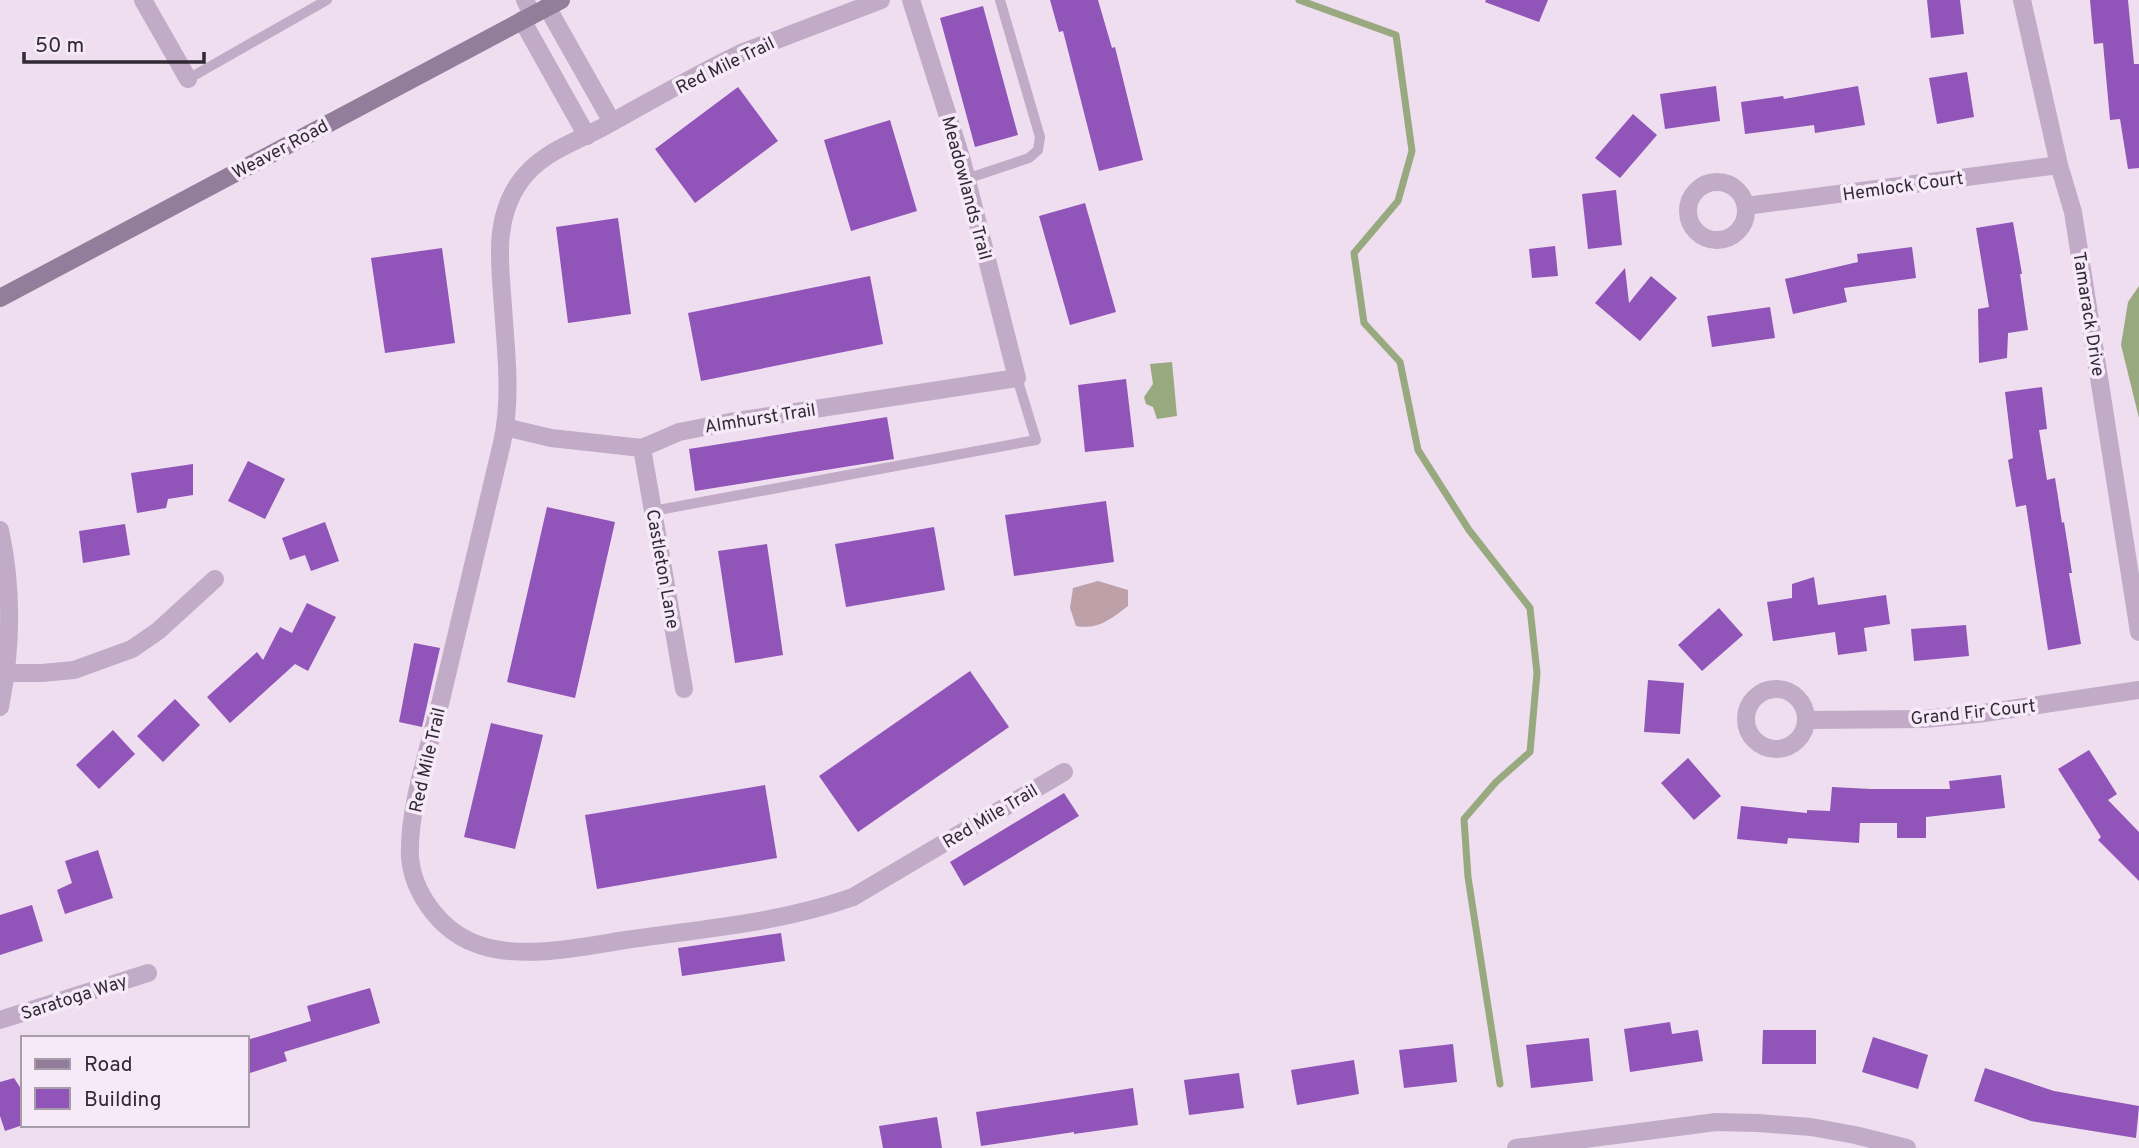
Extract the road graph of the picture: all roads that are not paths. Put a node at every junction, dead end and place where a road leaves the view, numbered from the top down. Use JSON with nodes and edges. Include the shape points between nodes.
{"nodes":[{"id":1,"x":143,"y":0,"type":"edge"},
{"id":2,"x":327,"y":0,"type":"edge"},
{"id":3,"x":881,"y":0,"type":"edge"},
{"id":4,"x":911,"y":0,"type":"edge"},
{"id":5,"x":1000,"y":0,"type":"edge"},
{"id":6,"x":2022,"y":0,"type":"edge"},
{"id":7,"x":537,"y":9,"type":"edge"},
{"id":8,"x":188,"y":79,"type":"joint"},
{"id":9,"x":612,"y":122,"type":"junction"},
{"id":10,"x":587,"y":136,"type":"junction"},
{"id":11,"x":2059,"y":165,"type":"junction"},
{"id":12,"x":966,"y":179,"type":"junction"},
{"id":13,"x":1746,"y":206,"type":"dead end"},
{"id":14,"x":0,"y":298,"type":"edge"},
{"id":15,"x":1017,"y":378,"type":"junction"},
{"id":16,"x":505,"y":427,"type":"junction"},
{"id":17,"x":642,"y":448,"type":"junction"},
{"id":18,"x":653,"y":510,"type":"junction"},
{"id":19,"x":0,"y":530,"type":"edge"},
{"id":20,"x":215,"y":579,"type":"dead end"},
{"id":21,"x":2139,"y":632,"type":"edge"},
{"id":22,"x":3,"y":673,"type":"edge"},
{"id":23,"x":684,"y":690,"type":"dead end"},
{"id":24,"x":2139,"y":690,"type":"edge"},
{"id":25,"x":0,"y":707,"type":"edge"},
{"id":26,"x":1806,"y":720,"type":"dead end"},
{"id":27,"x":1065,"y":772,"type":"dead end"},
{"id":28,"x":148,"y":973,"type":"dead end"},
{"id":29,"x":0,"y":1020,"type":"edge"},
{"id":30,"x":1516,"y":1148,"type":"edge"},
{"id":31,"x":1907,"y":1148,"type":"edge"}],
"edges":[{"from":1,"to":8,"type":"street"},
{"from":2,"to":8,"type":"lane"},
{"from":3,"to":9,"type":"street","name":"Red Mile Trail","via":[[741,54]]},
{"from":4,"to":12,"type":"street","name":"Meadowlands Trail"},
{"from":5,"to":12,"type":"lane","via":[[1040,136],[1038,150],[1029,158]]},
{"from":6,"to":11,"type":"street","name":"Tamarack Drive"},
{"from":7,"to":9,"type":"street"},
{"from":7,"to":10,"type":"street"},
{"from":7,"to":14,"type":"main road","name":"Weaver Road"},
{"from":9,"to":10,"type":"street","name":"Red Mile Trail"},
{"from":10,"to":16,"type":"street","name":"Red Mile Trail","via":[[540,161],[520,182],[502,221],[499,247],[508,371]]},
{"from":11,"to":13,"type":"street","name":"Hemlock Court"},
{"from":11,"to":21,"type":"street","name":"Tamarack Drive","via":[[2073,212]]},
{"from":12,"to":15,"type":"street","name":"Meadowlands Trail"},
{"from":15,"to":17,"type":"street","name":"Almhurst Trail","via":[[730,422],[679,432]]},
{"from":15,"to":18,"type":"lane","via":[[1035,440]]},
{"from":16,"to":17,"type":"street","name":"Almhurst Trail","via":[[551,438]]},
{"from":16,"to":27,"type":"street","name":"Red Mile Trail","via":[[413,814],[410,858],[414,876],[431,909],[457,934],[505,951],[562,949],[782,917],[830,905],[853,897]]},
{"from":17,"to":18,"type":"street","name":"Castleton Lane"},
{"from":18,"to":23,"type":"street","name":"Castleton Lane"},
{"from":19,"to":22,"type":"street","via":[[11,601]]},
{"from":20,"to":22,"type":"street","via":[[132,649],[74,670]]},
{"from":22,"to":25,"type":"street"},
{"from":24,"to":26,"type":"street","name":"Grand Fir Court","via":[[1924,719]]},
{"from":28,"to":29,"type":"street","name":"Saratoga Way"},
{"from":30,"to":31,"type":"street","via":[[1716,1122],[1811,1127]]}]}
